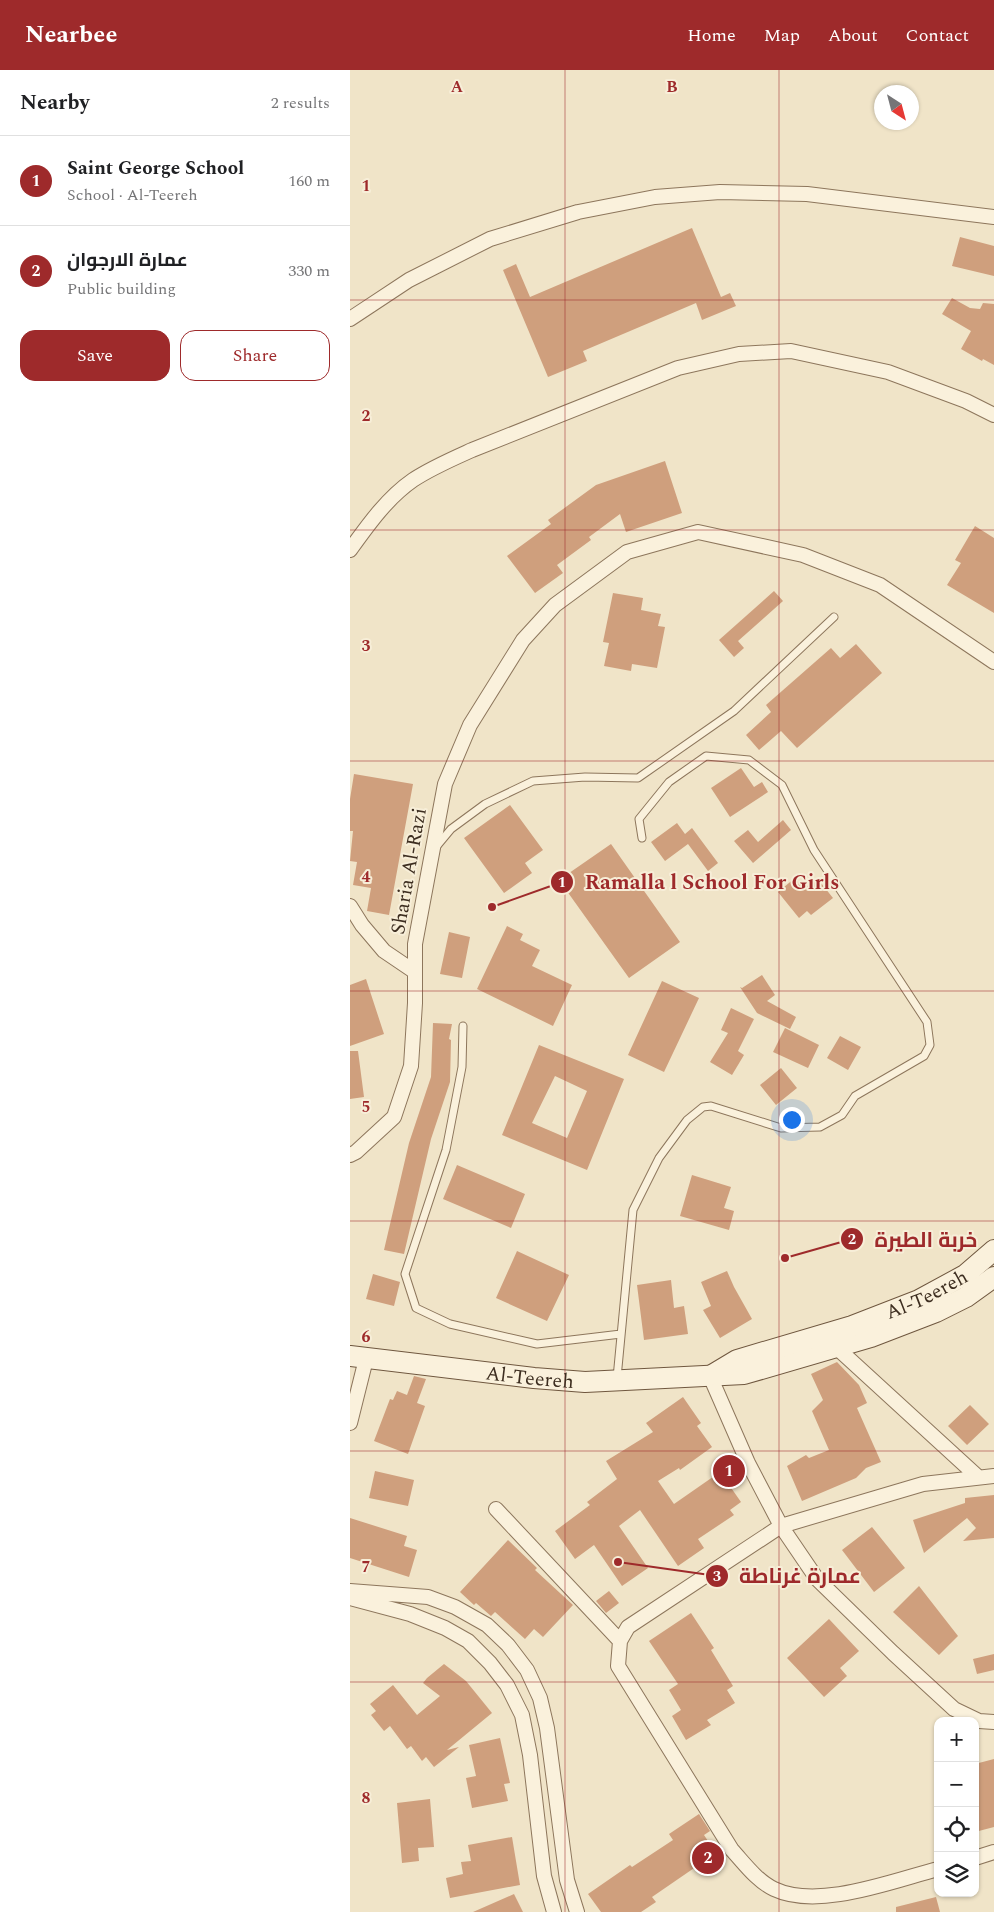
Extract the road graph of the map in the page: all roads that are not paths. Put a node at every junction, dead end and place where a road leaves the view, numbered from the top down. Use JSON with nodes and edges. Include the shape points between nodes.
{"nodes":[{"id":1,"x":994,"y":217,"type":"edge"},
{"id":2,"x":350,"y":318,"type":"edge"},
{"id":3,"x":994,"y":415,"type":"edge"},
{"id":4,"x":350,"y":550,"type":"edge"},
{"id":5,"x":834,"y":617,"type":"dead end"},
{"id":6,"x":994,"y":662,"type":"edge"},
{"id":7,"x":642,"y":838,"type":"dead end"},
{"id":8,"x":431,"y":853,"type":"junction"},
{"id":9,"x":350,"y":906,"type":"edge"},
{"id":10,"x":415,"y":972,"type":"junction"},
{"id":11,"x":463,"y":1026,"type":"dead end"},
{"id":12,"x":350,"y":1155,"type":"edge"},
{"id":13,"x":994,"y":1250,"type":"edge"},
{"id":14,"x":994,"y":1277,"type":"edge"},
{"id":15,"x":622,"y":1334,"type":"junction"},
{"id":16,"x":836,"y":1347,"type":"junction"},
{"id":17,"x":358,"y":1358,"type":"edge"},
{"id":18,"x":710,"y":1376,"type":"junction"},
{"id":19,"x":617,"y":1381,"type":"junction"},
{"id":20,"x":350,"y":1423,"type":"edge"},
{"id":21,"x":994,"y":1476,"type":"edge"},
{"id":22,"x":978,"y":1477,"type":"junction"},
{"id":23,"x":496,"y":1509,"type":"dead end"},
{"id":24,"x":781,"y":1526,"type":"junction"},
{"id":25,"x":350,"y":1590,"type":"edge"},
{"id":26,"x":350,"y":1598,"type":"edge"},
{"id":27,"x":620,"y":1641,"type":"junction"},
{"id":28,"x":994,"y":1722,"type":"edge"},
{"id":29,"x":994,"y":1852,"type":"edge"},
{"id":30,"x":979,"y":1857,"type":"edge"},
{"id":31,"x":934,"y":1870,"type":"edge"},
{"id":32,"x":554,"y":1912,"type":"edge"},
{"id":33,"x":577,"y":1912,"type":"edge"}],
"edges":[{"from":1,"to":2,"type":"street","via":[[807,194],[720,192],[655,197],[578,212],[490,239],[409,280]]},
{"from":3,"to":4,"type":"street","via":[[888,372],[791,351],[740,354],[678,368],[442,463],[412,481],[391,499]]},
{"from":5,"to":8,"type":"lane","via":[[734,711],[638,778],[533,780],[485,804],[452,829]]},
{"from":6,"to":8,"type":"street","name":"Sharia Al-Razi","via":[[880,585],[804,555],[698,532],[627,552],[555,605],[523,640],[470,724],[445,784]]},
{"from":7,"to":15,"type":"lane","via":[[639,819],[669,782],[706,756],[749,760],[782,785],[814,850],[927,1022],[930,1045],[924,1056],[855,1096],[842,1115],[820,1127],[781,1128],[711,1106],[703,1107],[686,1120],[659,1158],[633,1210]]},
{"from":8,"to":10,"type":"street","name":"Sharia Al-Razi","via":[[415,944]]},
{"from":9,"to":10,"type":"street","via":[[384,951]]},
{"from":10,"to":12,"type":"street","name":"Sharia Al-Razi","via":[[411,1066],[394,1116]]},
{"from":11,"to":15,"type":"lane","via":[[462,1067],[446,1150],[405,1274],[416,1308],[450,1324],[537,1344]]},
{"from":13,"to":18,"type":"main road","name":"Al-Teereh","via":[[965,1275],[919,1300],[852,1326],[737,1360]]},
{"from":14,"to":16,"type":"main road","name":"Al-Teereh","via":[[966,1297],[936,1312]]},
{"from":15,"to":19,"type":"lane"},
{"from":16,"to":18,"type":"main road","name":"Al-Teereh","via":[[744,1374]]},
{"from":16,"to":22,"type":"street"},
{"from":17,"to":19,"type":"main road","name":"Al-Teereh","via":[[543,1379]]},
{"from":17,"to":20,"type":"street"},
{"from":18,"to":19,"type":"main road","name":"Al-Teereh"},
{"from":18,"to":24,"type":"street","via":[[748,1463]]},
{"from":21,"to":22,"type":"street"},
{"from":22,"to":24,"type":"street","via":[[923,1484]]},
{"from":23,"to":27,"type":"street"},
{"from":24,"to":27,"type":"street","via":[[628,1627]]},
{"from":24,"to":28,"type":"street","via":[[817,1578],[893,1653],[954,1709],[979,1721]]},
{"from":25,"to":33,"type":"street","via":[[428,1597],[455,1607],[487,1625],[527,1670],[540,1698],[547,1728],[567,1880]]},
{"from":26,"to":32,"type":"street","via":[[410,1614],[445,1628],[468,1641],[507,1685],[522,1715],[530,1755],[544,1876]]},
{"from":27,"to":31,"type":"street","via":[[618,1666],[732,1850],[772,1888],[792,1896],[815,1897],[841,1894]]},
{"from":29,"to":30,"type":"street"}]}
